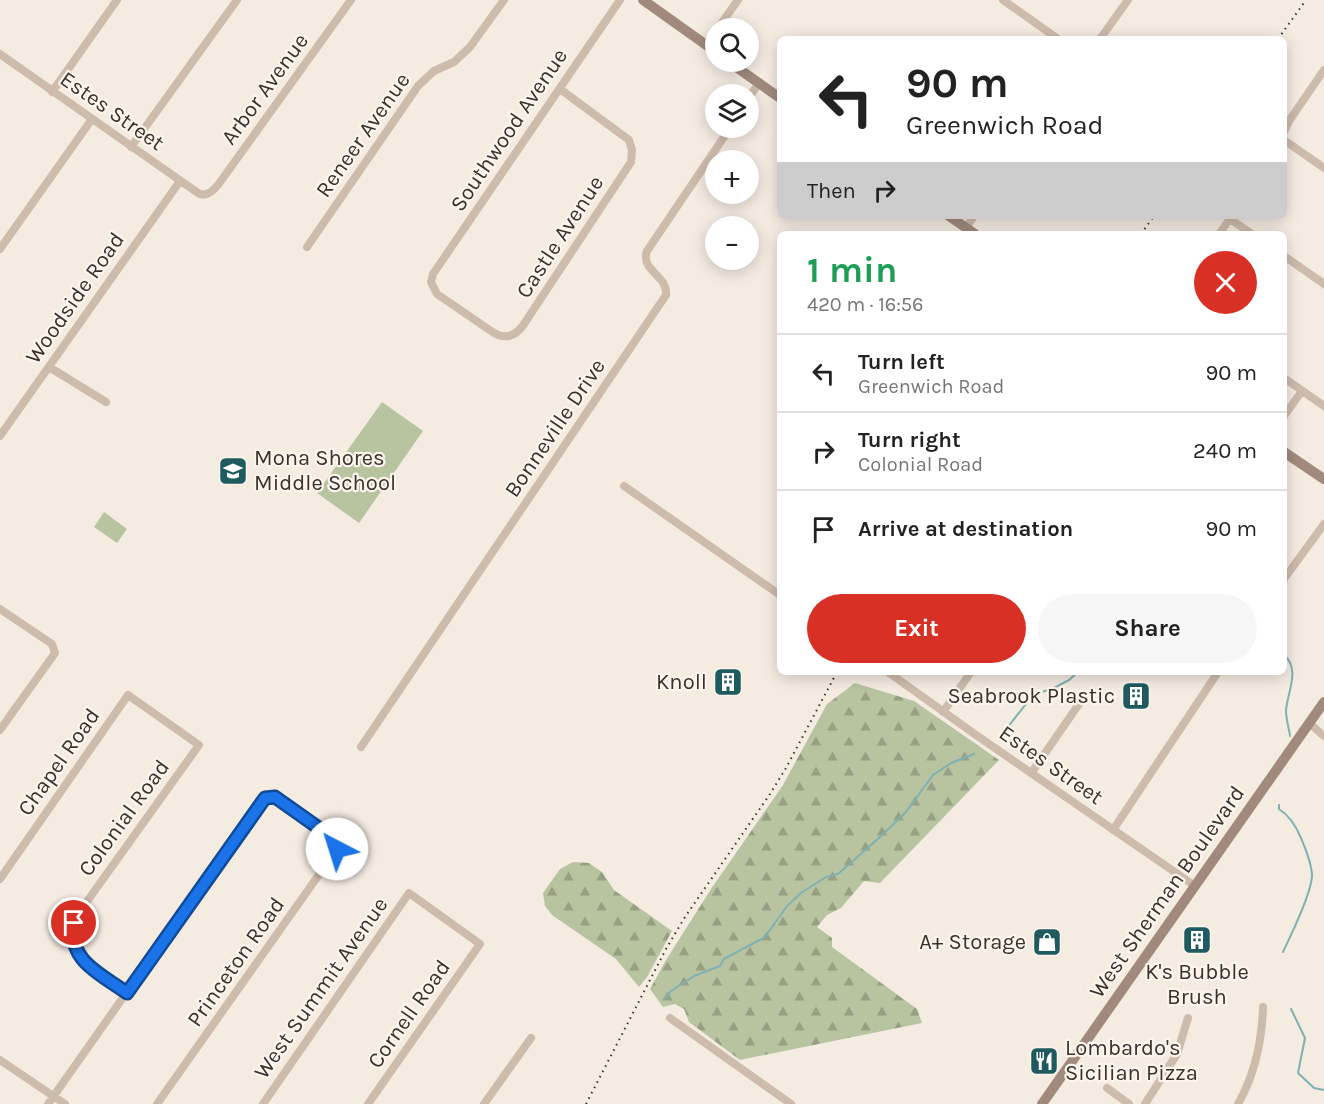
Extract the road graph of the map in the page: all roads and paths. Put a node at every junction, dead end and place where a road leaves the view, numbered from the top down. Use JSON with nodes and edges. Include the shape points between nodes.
{"nodes":[{"id":1,"x":117,"y":0,"type":"edge"},
{"id":2,"x":237,"y":0,"type":"edge"},
{"id":3,"x":351,"y":0,"type":"edge"},
{"id":4,"x":504,"y":0,"type":"edge"},
{"id":5,"x":620,"y":0,"type":"edge"},
{"id":6,"x":643,"y":0,"type":"edge"},
{"id":7,"x":738,"y":0,"type":"edge"},
{"id":8,"x":1003,"y":0,"type":"edge"},
{"id":9,"x":1128,"y":0,"type":"edge"},
{"id":10,"x":725,"y":18,"type":"edge"},
{"id":11,"x":1054,"y":36,"type":"edge"},
{"id":12,"x":1102,"y":36,"type":"edge"},
{"id":13,"x":705,"y":45,"type":"edge"},
{"id":14,"x":3,"y":56,"type":"edge"},
{"id":15,"x":0,"y":65,"type":"edge"},
{"id":16,"x":1324,"y":70,"type":"edge"},
{"id":17,"x":743,"y":72,"type":"edge"},
{"id":18,"x":759,"y":83,"type":"joint"},
{"id":19,"x":560,"y":89,"type":"junction"},
{"id":20,"x":52,"y":92,"type":"junction"},
{"id":21,"x":777,"y":96,"type":"edge"},
{"id":22,"x":92,"y":119,"type":"junction"},
{"id":23,"x":1287,"y":125,"type":"edge"},
{"id":24,"x":723,"y":138,"type":"edge"},
{"id":25,"x":1287,"y":142,"type":"edge"},
{"id":26,"x":131,"y":147,"type":"junction"},
{"id":27,"x":1324,"y":168,"type":"edge"},
{"id":28,"x":180,"y":181,"type":"junction"},
{"id":29,"x":205,"y":195,"type":"joint"},
{"id":30,"x":953,"y":219,"type":"edge"},
{"id":31,"x":1233,"y":219,"type":"edge"},
{"id":32,"x":970,"y":231,"type":"edge"},
{"id":33,"x":1248,"y":231,"type":"edge"},
{"id":34,"x":307,"y":247,"type":"dead end"},
{"id":35,"x":0,"y":249,"type":"edge"},
{"id":36,"x":1287,"y":258,"type":"edge"},
{"id":37,"x":1324,"y":284,"type":"edge"},
{"id":38,"x":508,"y":337,"type":"joint"},
{"id":39,"x":49,"y":367,"type":"junction"},
{"id":40,"x":1287,"y":380,"type":"edge"},
{"id":41,"x":1302,"y":391,"type":"junction"},
{"id":42,"x":106,"y":402,"type":"dead end"},
{"id":43,"x":1324,"y":406,"type":"edge"},
{"id":44,"x":1287,"y":412,"type":"edge"},
{"id":45,"x":0,"y":436,"type":"edge"},
{"id":46,"x":1287,"y":454,"type":"edge"},
{"id":47,"x":1324,"y":479,"type":"edge"},
{"id":48,"x":624,"y":486,"type":"dead end"},
{"id":49,"x":1324,"y":525,"type":"edge"},
{"id":50,"x":1287,"y":575,"type":"edge"},
{"id":51,"x":777,"y":594,"type":"edge"},
{"id":52,"x":0,"y":609,"type":"edge"},
{"id":53,"x":892,"y":675,"type":"edge"},
{"id":54,"x":970,"y":675,"type":"edge"},
{"id":55,"x":1216,"y":675,"type":"edge"},
{"id":56,"x":128,"y":695,"type":"joint"},
{"id":57,"x":1324,"y":702,"type":"edge"},
{"id":58,"x":1079,"y":704,"type":"dead end"},
{"id":59,"x":943,"y":712,"type":"junction"},
{"id":60,"x":1309,"y":723,"type":"junction"},
{"id":61,"x":0,"y":730,"type":"edge"},
{"id":62,"x":1324,"y":736,"type":"edge"},
{"id":63,"x":361,"y":747,"type":"dead end"},
{"id":64,"x":1032,"y":772,"type":"junction"},
{"id":65,"x":1113,"y":830,"type":"junction"},
{"id":66,"x":0,"y":879,"type":"edge"},
{"id":67,"x":1195,"y":886,"type":"junction"},
{"id":68,"x":409,"y":893,"type":"joint"},
{"id":69,"x":127,"y":993,"type":"junction"},
{"id":70,"x":1263,"y":1007,"type":"dead end"},
{"id":71,"x":670,"y":1018,"type":"dead end"},
{"id":72,"x":1188,"y":1018,"type":"dead end"},
{"id":73,"x":531,"y":1038,"type":"dead end"},
{"id":74,"x":0,"y":1060,"type":"edge"},
{"id":75,"x":1107,"y":1088,"type":"dead end"},
{"id":76,"x":54,"y":1096,"type":"junction"},
{"id":77,"x":48,"y":1104,"type":"edge"},
{"id":78,"x":65,"y":1104,"type":"edge"},
{"id":79,"x":157,"y":1104,"type":"edge"},
{"id":80,"x":263,"y":1104,"type":"edge"},
{"id":81,"x":368,"y":1104,"type":"edge"},
{"id":82,"x":484,"y":1104,"type":"edge"},
{"id":83,"x":791,"y":1104,"type":"edge"},
{"id":84,"x":1042,"y":1104,"type":"edge"},
{"id":85,"x":1129,"y":1104,"type":"edge"},
{"id":86,"x":1145,"y":1104,"type":"edge"},
{"id":87,"x":1238,"y":1104,"type":"edge"}],
"edges":[{"from":1,"to":20,"type":"street"},
{"from":2,"to":26,"type":"street"},
{"from":3,"to":29,"type":"street","name":"Arbor Avenue","via":[[219,185]]},
{"from":4,"to":34,"type":"street","name":"Reneer Avenue","via":[[471,47],[418,86]]},
{"from":5,"to":19,"type":"street","name":"Southwood Avenue"},
{"from":6,"to":13,"type":"main road"},
{"from":7,"to":10,"type":"street"},
{"from":8,"to":11,"type":"street"},
{"from":9,"to":12,"type":"street"},
{"from":14,"to":15,"type":"street"},
{"from":14,"to":20,"type":"street","name":"Estes Street"},
{"from":16,"to":23,"type":"street"},
{"from":17,"to":18,"type":"main road"},
{"from":18,"to":21,"type":"main road"},
{"from":19,"to":38,"type":"street","name":"Castle Avenue","via":[[629,140],[631,162],[528,317]]},
{"from":19,"to":38,"type":"street","name":"Southwood Avenue","via":[[431,282],[437,294],[494,333]]},
{"from":20,"to":22,"type":"street","name":"Estes Street"},
{"from":22,"to":26,"type":"street","name":"Estes Street"},
{"from":22,"to":35,"type":"street"},
{"from":24,"to":63,"type":"street","name":"Bonneville Drive","via":[[644,259],[664,281],[666,295]]},
{"from":25,"to":27,"type":"street"},
{"from":26,"to":28,"type":"street","name":"Estes Street"},
{"from":28,"to":29,"type":"street","name":"Estes Street"},
{"from":28,"to":39,"type":"street","name":"Woodside Road"},
{"from":30,"to":32,"type":"main road"},
{"from":31,"to":33,"type":"street"},
{"from":36,"to":37,"type":"street"},
{"from":39,"to":42,"type":"street"},
{"from":39,"to":45,"type":"street","name":"Woodside Road"},
{"from":40,"to":41,"type":"street"},
{"from":41,"to":43,"type":"street"},
{"from":41,"to":44,"type":"street"},
{"from":46,"to":47,"type":"main road"},
{"from":48,"to":51,"type":"street"},
{"from":49,"to":50,"type":"street"},
{"from":52,"to":61,"type":"street","via":[[52,644],[55,653]]},
{"from":53,"to":59,"type":"street","name":"Estes Street"},
{"from":54,"to":59,"type":"street"},
{"from":55,"to":65,"type":"street"},
{"from":56,"to":66,"type":"street","name":"Chapel Road"},
{"from":56,"to":69,"type":"street","name":"Colonial Road","via":[[199,744],[74,923],[73,942],[79,956]]},
{"from":57,"to":60,"type":"main road","name":"West Sherman Boulevard"},
{"from":58,"to":64,"type":"street"},
{"from":59,"to":64,"type":"street","name":"Estes Street"},
{"from":60,"to":62,"type":"street"},
{"from":60,"to":67,"type":"main road","name":"West Sherman Boulevard"},
{"from":64,"to":65,"type":"street","name":"Estes Street"},
{"from":65,"to":67,"type":"street","name":"Estes Street"},
{"from":67,"to":84,"type":"main road","name":"West Sherman Boulevard"},
{"from":68,"to":80,"type":"street","name":"West Summit Avenue"},
{"from":68,"to":81,"type":"street","name":"Cornell Road","via":[[480,944]]},
{"from":69,"to":76,"type":"street"},
{"from":69,"to":79,"type":"street","name":"Princeton Road","via":[[267,796],[275,797],[335,839],[335,853]]},
{"from":70,"to":87,"type":"street","via":[[1257,1055]]},
{"from":71,"to":83,"type":"street"},
{"from":72,"to":86,"type":"street","via":[[1177,1054]]},
{"from":73,"to":82,"type":"street"},
{"from":74,"to":76,"type":"street"},
{"from":75,"to":85,"type":"street"},
{"from":76,"to":77,"type":"street"},
{"from":76,"to":78,"type":"street"}]}
